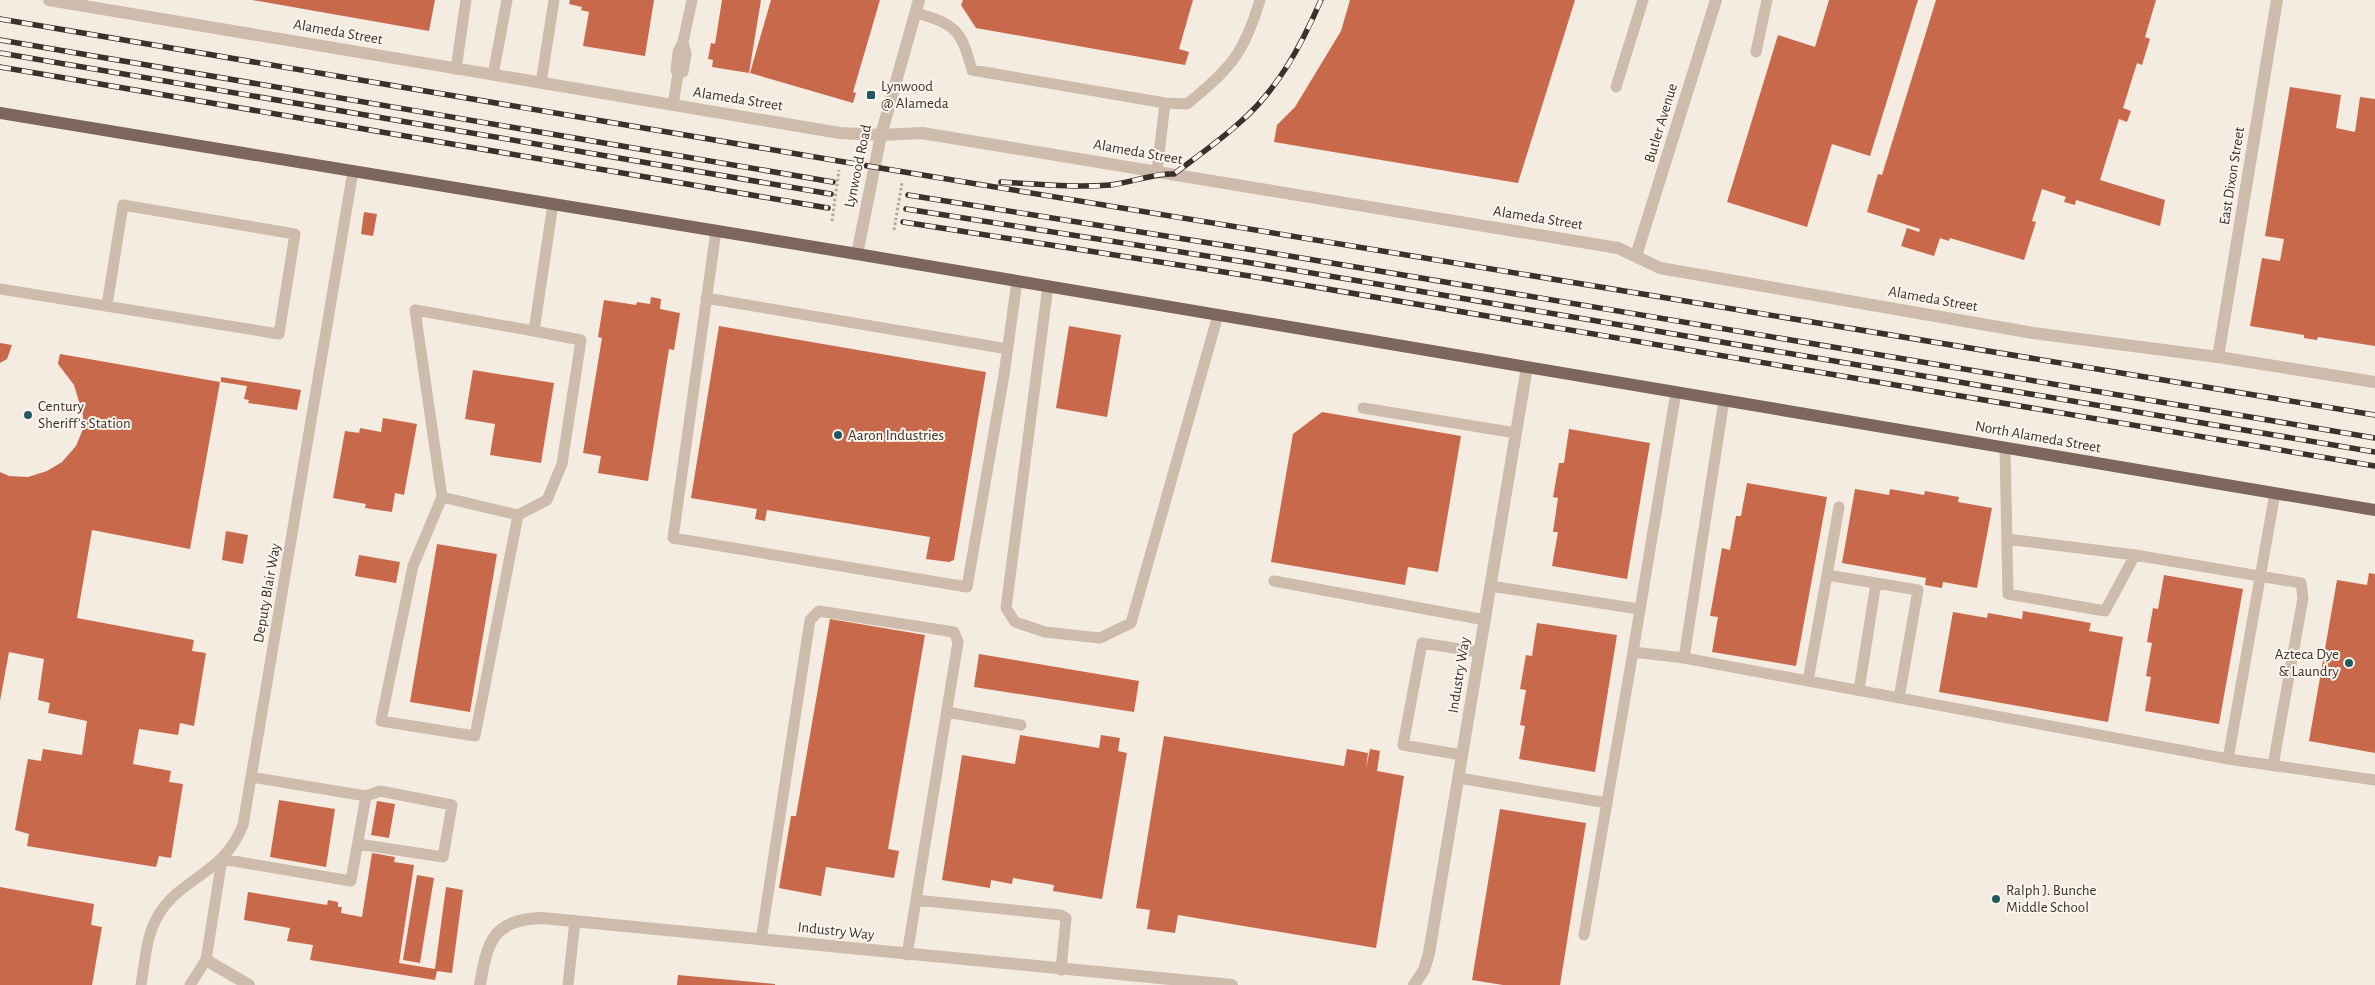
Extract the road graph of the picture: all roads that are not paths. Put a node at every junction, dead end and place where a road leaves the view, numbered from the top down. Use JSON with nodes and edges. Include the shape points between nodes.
{"nodes":[{"id":1,"x":49,"y":0,"type":"edge"},
{"id":2,"x":466,"y":0,"type":"edge"},
{"id":3,"x":507,"y":0,"type":"edge"},
{"id":4,"x":554,"y":0,"type":"edge"},
{"id":5,"x":692,"y":0,"type":"edge"},
{"id":6,"x":919,"y":0,"type":"edge"},
{"id":7,"x":1260,"y":0,"type":"edge"},
{"id":8,"x":1643,"y":0,"type":"edge"},
{"id":9,"x":1716,"y":0,"type":"edge"},
{"id":10,"x":1767,"y":0,"type":"edge"},
{"id":11,"x":2277,"y":0,"type":"edge"},
{"id":12,"x":916,"y":13,"type":"junction"},
{"id":13,"x":1756,"y":52,"type":"dead end"},
{"id":14,"x":456,"y":69,"type":"junction"},
{"id":15,"x":493,"y":75,"type":"junction"},
{"id":16,"x":541,"y":83,"type":"junction"},
{"id":17,"x":1616,"y":87,"type":"dead end"},
{"id":18,"x":1165,"y":103,"type":"junction"},
{"id":19,"x":673,"y":105,"type":"junction"},
{"id":20,"x":0,"y":113,"type":"edge"},
{"id":21,"x":881,"y":134,"type":"junction"},
{"id":22,"x":353,"y":171,"type":"junction"},
{"id":23,"x":1157,"y":171,"type":"junction"},
{"id":24,"x":553,"y":204,"type":"junction"},
{"id":25,"x":716,"y":231,"type":"junction"},
{"id":26,"x":857,"y":254,"type":"junction"},
{"id":27,"x":1636,"y":256,"type":"junction"},
{"id":28,"x":1017,"y":281,"type":"junction"},
{"id":29,"x":1048,"y":286,"type":"junction"},
{"id":30,"x":0,"y":289,"type":"edge"},
{"id":31,"x":706,"y":298,"type":"junction"},
{"id":32,"x":107,"y":305,"type":"junction"},
{"id":33,"x":1218,"y":315,"type":"junction"},
{"id":34,"x":534,"y":331,"type":"junction"},
{"id":35,"x":1008,"y":350,"type":"junction"},
{"id":36,"x":2218,"y":357,"type":"junction"},
{"id":37,"x":1527,"y":367,"type":"junction"},
{"id":38,"x":2375,"y":382,"type":"edge"},
{"id":39,"x":1676,"y":392,"type":"junction"},
{"id":40,"x":1724,"y":400,"type":"junction"},
{"id":41,"x":1363,"y":408,"type":"dead end"},
{"id":42,"x":1516,"y":434,"type":"junction"},
{"id":43,"x":2005,"y":447,"type":"junction"},
{"id":44,"x":2275,"y":493,"type":"junction"},
{"id":45,"x":442,"y":497,"type":"junction"},
{"id":46,"x":1839,"y":507,"type":"dead end"},
{"id":47,"x":2375,"y":510,"type":"edge"},
{"id":48,"x":518,"y":516,"type":"junction"},
{"id":49,"x":2007,"y":539,"type":"junction"},
{"id":50,"x":2135,"y":555,"type":"junction"},
{"id":51,"x":1827,"y":575,"type":"junction"},
{"id":52,"x":2259,"y":576,"type":"junction"},
{"id":53,"x":1274,"y":581,"type":"dead end"},
{"id":54,"x":1876,"y":583,"type":"junction"},
{"id":55,"x":1490,"y":586,"type":"junction"},
{"id":56,"x":1639,"y":609,"type":"junction"},
{"id":57,"x":1485,"y":620,"type":"junction"},
{"id":58,"x":1479,"y":652,"type":"junction"},
{"id":59,"x":1633,"y":652,"type":"junction"},
{"id":60,"x":1684,"y":658,"type":"junction"},
{"id":61,"x":1808,"y":681,"type":"junction"},
{"id":62,"x":1859,"y":690,"type":"junction"},
{"id":63,"x":1899,"y":698,"type":"junction"},
{"id":64,"x":947,"y":712,"type":"junction"},
{"id":65,"x":1021,"y":725,"type":"dead end"},
{"id":66,"x":1462,"y":755,"type":"junction"},
{"id":67,"x":2228,"y":759,"type":"junction"},
{"id":68,"x":2273,"y":765,"type":"junction"},
{"id":69,"x":251,"y":777,"type":"junction"},
{"id":70,"x":1459,"y":778,"type":"junction"},
{"id":71,"x":2375,"y":780,"type":"edge"},
{"id":72,"x":366,"y":796,"type":"junction"},
{"id":73,"x":1607,"y":803,"type":"junction"},
{"id":74,"x":358,"y":844,"type":"junction"},
{"id":75,"x":222,"y":859,"type":"junction"},
{"id":76,"x":916,"y":900,"type":"junction"},
{"id":77,"x":575,"y":921,"type":"junction"},
{"id":78,"x":1584,"y":935,"type":"dead end"},
{"id":79,"x":761,"y":940,"type":"junction"},
{"id":80,"x":907,"y":955,"type":"junction"},
{"id":81,"x":206,"y":960,"type":"junction"},
{"id":82,"x":1061,"y":970,"type":"junction"},
{"id":83,"x":141,"y":985,"type":"edge"},
{"id":84,"x":190,"y":985,"type":"edge"},
{"id":85,"x":249,"y":985,"type":"edge"},
{"id":86,"x":480,"y":985,"type":"edge"},
{"id":87,"x":568,"y":985,"type":"edge"},
{"id":88,"x":1232,"y":985,"type":"edge"},
{"id":89,"x":1414,"y":985,"type":"edge"}],
"edges":[{"from":1,"to":14,"type":"street","name":"Alameda Street"},
{"from":2,"to":14,"type":"lane"},
{"from":3,"to":15,"type":"lane"},
{"from":4,"to":16,"type":"lane"},
{"from":5,"to":19,"type":"lane","via":[[683,42],[686,54],[683,72],[678,74]]},
{"from":6,"to":12,"type":"street","name":"Lynwood Road"},
{"from":7,"to":18,"type":"lane","via":[[1252,27],[1236,60],[1187,104]]},
{"from":8,"to":17,"type":"lane"},
{"from":9,"to":27,"type":"street","name":"Butler Avenue"},
{"from":10,"to":13,"type":"lane"},
{"from":11,"to":36,"type":"street","name":"East Dixon Street"},
{"from":12,"to":18,"type":"lane","via":[[945,21],[965,43],[972,70]]},
{"from":12,"to":21,"type":"street","name":"Lynwood Road"},
{"from":14,"to":15,"type":"street","name":"Alameda Street"},
{"from":15,"to":16,"type":"street","name":"Alameda Street"},
{"from":16,"to":19,"type":"street","name":"Alameda Street"},
{"from":18,"to":23,"type":"lane"},
{"from":19,"to":21,"type":"street","name":"Alameda Street","via":[[846,134]]},
{"from":20,"to":22,"type":"main road"},
{"from":21,"to":23,"type":"street","name":"Alameda Street","via":[[922,133]]},
{"from":21,"to":26,"type":"street","name":"Lynwood Road"},
{"from":22,"to":24,"type":"main road"},
{"from":22,"to":69,"type":"lane","name":"Deputy Blair Way"},
{"from":23,"to":27,"type":"street","name":"Alameda Street","via":[[1618,248]]},
{"from":24,"to":25,"type":"main road"},
{"from":24,"to":34,"type":"lane"},
{"from":25,"to":26,"type":"main road"},
{"from":25,"to":31,"type":"lane"},
{"from":26,"to":28,"type":"main road"},
{"from":27,"to":36,"type":"street","name":"Alameda Street","via":[[1660,268],[2023,331]]},
{"from":28,"to":29,"type":"main road"},
{"from":28,"to":35,"type":"lane"},
{"from":29,"to":33,"type":"main road"},
{"from":29,"to":33,"type":"lane","via":[[1006,608],[1015,622],[1045,632],[1100,638],[1131,622]]},
{"from":30,"to":32,"type":"lane"},
{"from":31,"to":35,"type":"lane"},
{"from":31,"to":35,"type":"lane","via":[[673,538],[967,587]]},
{"from":32,"to":32,"type":"lane","via":[[279,334],[295,234],[124,205]]},
{"from":33,"to":37,"type":"main road"},
{"from":34,"to":45,"type":"lane","via":[[415,310]]},
{"from":34,"to":48,"type":"lane","via":[[581,340],[562,464],[546,500]]},
{"from":36,"to":38,"type":"street"},
{"from":37,"to":39,"type":"main road"},
{"from":37,"to":42,"type":"street","name":"Industry Way"},
{"from":39,"to":40,"type":"main road","name":"North Alameda Street"},
{"from":39,"to":56,"type":"lane"},
{"from":40,"to":43,"type":"main road","name":"North Alameda Street"},
{"from":40,"to":60,"type":"lane"},
{"from":41,"to":42,"type":"lane"},
{"from":42,"to":55,"type":"street","name":"Industry Way"},
{"from":43,"to":44,"type":"main road","name":"North Alameda Street"},
{"from":43,"to":49,"type":"lane"},
{"from":44,"to":47,"type":"main road","name":"North Alameda Street"},
{"from":44,"to":52,"type":"lane"},
{"from":45,"to":48,"type":"lane"},
{"from":45,"to":48,"type":"lane","via":[[413,566],[381,721],[475,736]]},
{"from":46,"to":51,"type":"lane"},
{"from":49,"to":50,"type":"lane"},
{"from":49,"to":50,"type":"lane","via":[[2008,594],[2105,611]]},
{"from":50,"to":52,"type":"lane"},
{"from":51,"to":54,"type":"lane"},
{"from":51,"to":61,"type":"lane"},
{"from":52,"to":67,"type":"lane"},
{"from":52,"to":68,"type":"lane","via":[[2301,583],[2302,588]]},
{"from":53,"to":57,"type":"lane"},
{"from":54,"to":62,"type":"lane"},
{"from":54,"to":63,"type":"lane","via":[[1918,590]]},
{"from":55,"to":56,"type":"lane"},
{"from":55,"to":57,"type":"street","name":"Industry Way"},
{"from":56,"to":59,"type":"lane"},
{"from":57,"to":58,"type":"street","name":"Industry Way"},
{"from":58,"to":66,"type":"street","name":"Industry Way"},
{"from":58,"to":66,"type":"lane","via":[[1422,643],[1403,745]]},
{"from":59,"to":60,"type":"lane"},
{"from":59,"to":73,"type":"lane"},
{"from":60,"to":61,"type":"lane"},
{"from":61,"to":62,"type":"lane"},
{"from":62,"to":63,"type":"lane"},
{"from":63,"to":67,"type":"lane"},
{"from":64,"to":65,"type":"lane"},
{"from":64,"to":76,"type":"lane"},
{"from":64,"to":79,"type":"lane","via":[[958,642],[954,632],[819,611],[810,620]]},
{"from":66,"to":70,"type":"street","name":"Industry Way"},
{"from":67,"to":68,"type":"lane"},
{"from":68,"to":71,"type":"lane"},
{"from":69,"to":72,"type":"lane"},
{"from":69,"to":75,"type":"lane","name":"Deputy Blair Way","via":[[243,825],[232,848]]},
{"from":70,"to":73,"type":"lane"},
{"from":70,"to":89,"type":"street","name":"Industry Way","via":[[1430,952]]},
{"from":72,"to":74,"type":"lane"},
{"from":72,"to":74,"type":"lane","via":[[380,791],[452,805],[443,858]]},
{"from":73,"to":78,"type":"lane"},
{"from":74,"to":75,"type":"lane","via":[[351,881]]},
{"from":75,"to":81,"type":"lane"},
{"from":75,"to":83,"type":"lane","name":"Deputy Blair Way","via":[[168,902],[159,914],[148,944]]},
{"from":76,"to":80,"type":"lane"},
{"from":76,"to":82,"type":"lane","via":[[1061,915],[1066,918],[1067,925]]},
{"from":77,"to":79,"type":"street","name":"Industry Way"},
{"from":77,"to":86,"type":"street","name":"Industry Way","via":[[542,918],[512,921],[493,938]]},
{"from":77,"to":87,"type":"lane"},
{"from":79,"to":80,"type":"street","name":"Industry Way"},
{"from":80,"to":82,"type":"street","name":"Industry Way"},
{"from":81,"to":84,"type":"lane"},
{"from":81,"to":85,"type":"street"},
{"from":82,"to":88,"type":"street","name":"Industry Way"}]}
